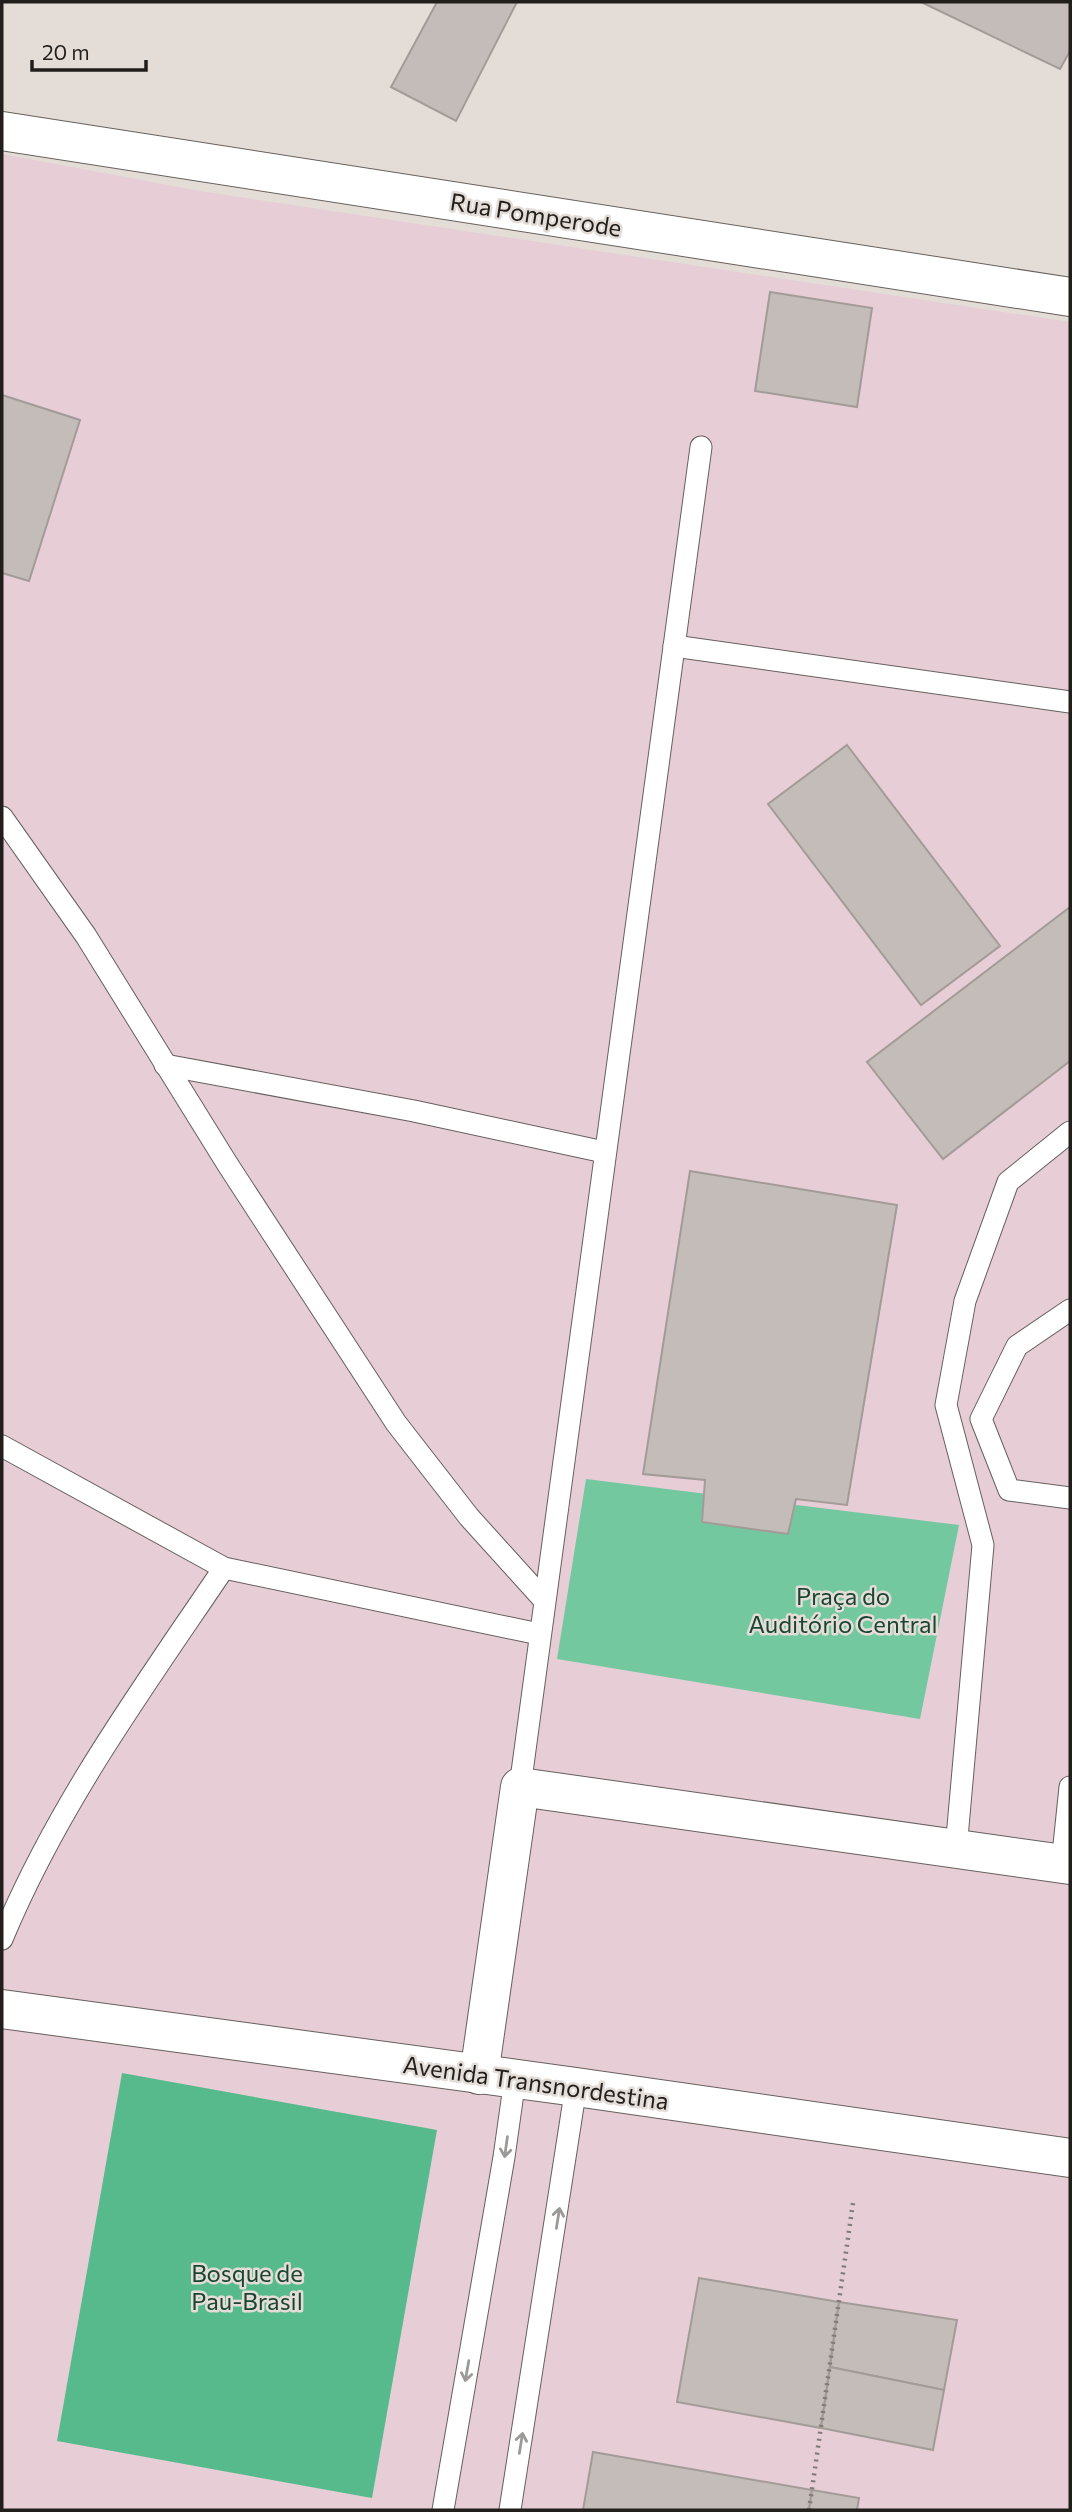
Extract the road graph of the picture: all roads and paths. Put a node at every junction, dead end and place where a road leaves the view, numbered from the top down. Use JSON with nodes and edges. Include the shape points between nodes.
{"nodes":[{"id":1,"x":2,"y":131,"type":"edge"},
{"id":2,"x":1070,"y":297,"type":"edge"},
{"id":3,"x":701,"y":447,"type":"dead end"},
{"id":4,"x":674,"y":646,"type":"junction"},
{"id":5,"x":1070,"y":702,"type":"edge"},
{"id":6,"x":2,"y":817,"type":"edge"},
{"id":7,"x":165,"y":1065,"type":"junction"},
{"id":8,"x":1070,"y":1132,"type":"edge"},
{"id":9,"x":604,"y":1152,"type":"junction"},
{"id":10,"x":1070,"y":1310,"type":"edge"},
{"id":11,"x":2,"y":1446,"type":"edge"},
{"id":12,"x":1070,"y":1498,"type":"edge"},
{"id":13,"x":224,"y":1568,"type":"junction"},
{"id":14,"x":544,"y":1600,"type":"junction"},
{"id":15,"x":539,"y":1634,"type":"junction"},
{"id":16,"x":520,"y":1787,"type":"junction"},
{"id":17,"x":1070,"y":1787,"type":"edge"},
{"id":18,"x":956,"y":1849,"type":"junction"},
{"id":19,"x":1066,"y":1864,"type":"edge"},
{"id":20,"x":2,"y":1938,"type":"edge"},
{"id":21,"x":2,"y":2009,"type":"edge"},
{"id":22,"x":497,"y":2077,"type":"junction"},
{"id":23,"x":576,"y":2087,"type":"junction"},
{"id":24,"x":1070,"y":2158,"type":"edge"},
{"id":25,"x":853,"y":2203,"type":"dead end"},
{"id":26,"x":443,"y":2510,"type":"edge"},
{"id":27,"x":510,"y":2510,"type":"edge"},
{"id":28,"x":809,"y":2510,"type":"edge"}],
"edges":[{"from":1,"to":2,"type":"street","name":"Rua Pomperode"},
{"from":3,"to":4,"type":"lane"},
{"from":4,"to":5,"type":"lane"},
{"from":4,"to":9,"type":"lane"},
{"from":6,"to":7,"type":"lane","via":[[86,936]]},
{"from":7,"to":9,"type":"lane"},
{"from":7,"to":14,"type":"lane","via":[[396,1423],[469,1517]]},
{"from":8,"to":18,"type":"lane","via":[[1008,1182],[965,1301],[946,1405],[983,1545]]},
{"from":9,"to":14,"type":"lane"},
{"from":10,"to":12,"type":"lane","via":[[1017,1346],[981,1419],[1009,1490]]},
{"from":11,"to":13,"type":"lane"},
{"from":13,"to":15,"type":"lane"},
{"from":13,"to":20,"type":"lane","via":[[87,1770],[23,1888]]},
{"from":14,"to":15,"type":"lane"},
{"from":15,"to":16,"type":"lane"},
{"from":16,"to":18,"type":"street"},
{"from":16,"to":22,"type":"street"},
{"from":17,"to":19,"type":"lane"},
{"from":18,"to":19,"type":"street"},
{"from":21,"to":22,"type":"street","name":"Avenida Transnordestina"},
{"from":22,"to":23,"type":"street","name":"Avenida Transnordestina"},
{"from":22,"to":26,"type":"lane","one_way":true,"via":[[504,2157]]},
{"from":23,"to":24,"type":"street","name":"Avenida Transnordestina"},
{"from":27,"to":23,"type":"lane","one_way":true},
{"from":25,"to":28,"type":"path"}]}
